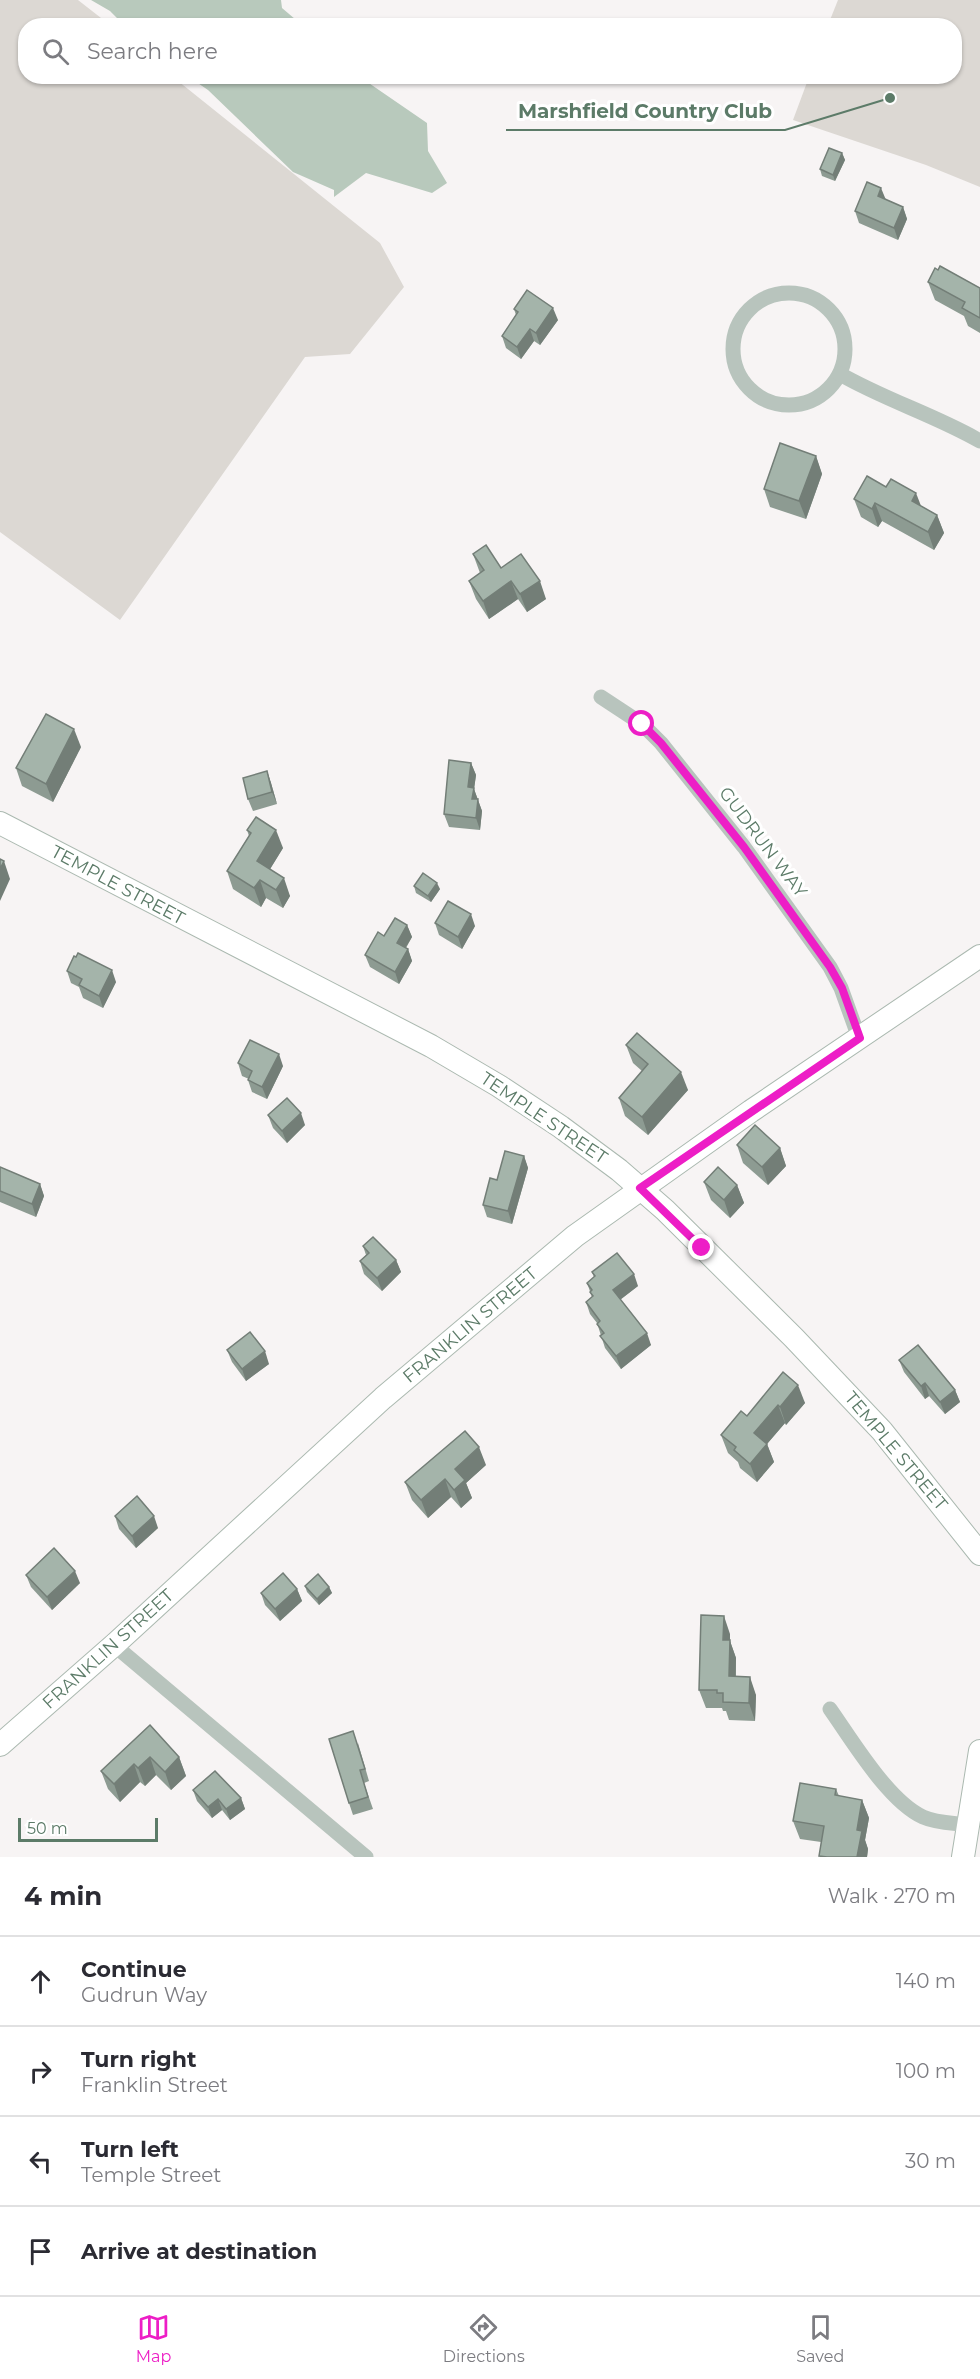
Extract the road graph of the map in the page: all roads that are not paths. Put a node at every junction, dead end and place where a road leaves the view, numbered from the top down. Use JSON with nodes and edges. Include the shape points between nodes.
{"nodes":[{"id":1,"x":840,"y":374,"type":"junction"},
{"id":2,"x":980,"y":441,"type":"edge"},
{"id":3,"x":601,"y":697,"type":"dead end"},
{"id":4,"x":0,"y":823,"type":"edge"},
{"id":5,"x":980,"y":956,"type":"edge"},
{"id":6,"x":860,"y":1038,"type":"junction"},
{"id":7,"x":640,"y":1188,"type":"junction"},
{"id":8,"x":980,"y":1554,"type":"edge"},
{"id":9,"x":114,"y":1644,"type":"junction"},
{"id":10,"x":830,"y":1709,"type":"dead end"},
{"id":11,"x":0,"y":1745,"type":"edge"},
{"id":12,"x":980,"y":1751,"type":"edge"},
{"id":13,"x":968,"y":1825,"type":"junction"},
{"id":14,"x":366,"y":1857,"type":"edge"},
{"id":15,"x":963,"y":1857,"type":"edge"}],
"edges":[{"from":1,"to":1,"type":"street","via":[[830,388],[813,400],[789,406],[766,401],[750,391],[735,368],[732,343],[736,328],[749,309],[771,295],[794,293],[817,300],[838,321],[844,338]]},
{"from":1,"to":2,"type":"street"},
{"from":3,"to":6,"type":"street","name":"GUDRUN WAY","via":[[642,724],[661,743],[744,847],[830,967]]},
{"from":4,"to":7,"type":"main road","name":"TEMPLE STREET","via":[[467,1067],[561,1127]]},
{"from":5,"to":6,"type":"main road","name":"FRANKLIN STREET"},
{"from":6,"to":7,"type":"main road","name":"FRANKLIN STREET"},
{"from":7,"to":8,"type":"main road","name":"TEMPLE STREET","via":[[853,1400]]},
{"from":7,"to":9,"type":"main road","name":"FRANKLIN STREET","via":[[575,1236],[383,1398]]},
{"from":9,"to":11,"type":"main road","name":"FRANKLIN STREET"},
{"from":9,"to":14,"type":"street"},
{"from":10,"to":13,"type":"street","via":[[897,1797],[923,1817]]},
{"from":12,"to":13,"type":"main road"},
{"from":13,"to":15,"type":"main road"}]}
